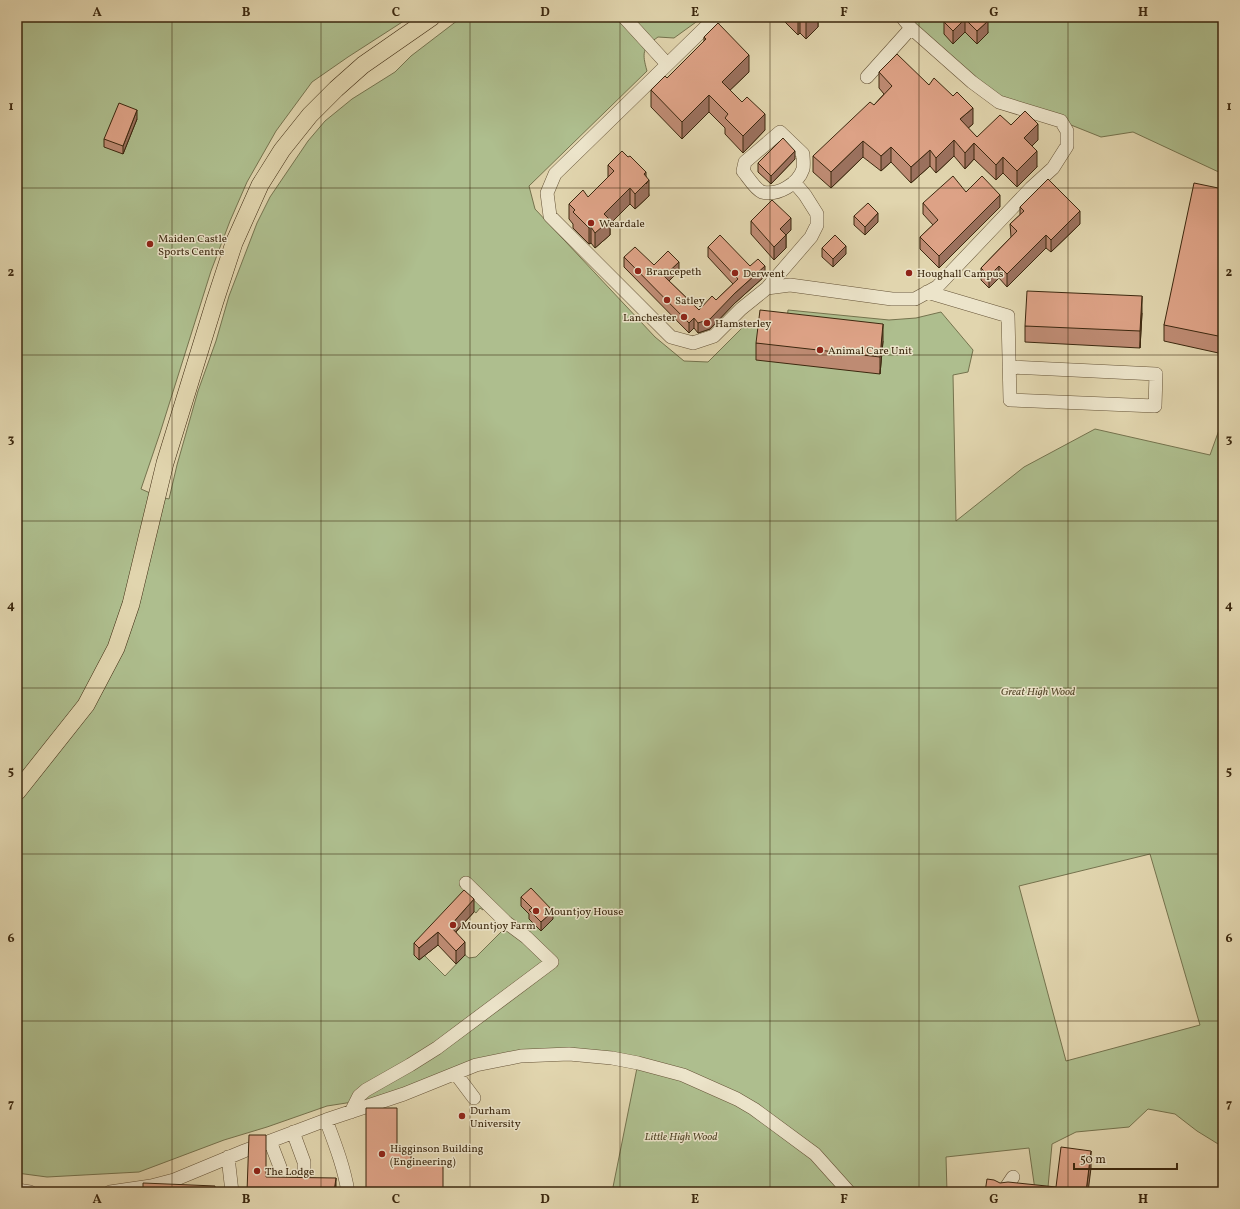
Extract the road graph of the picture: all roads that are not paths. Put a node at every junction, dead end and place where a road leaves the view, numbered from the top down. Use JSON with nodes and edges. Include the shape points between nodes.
{"nodes":[{"id":1,"x":432,"y":17,"type":"edge"},
{"id":2,"x":624,"y":17,"type":"edge"},
{"id":3,"x":716,"y":17,"type":"edge"},
{"id":4,"x":902,"y":17,"type":"edge"},
{"id":5,"x":911,"y":28,"type":"junction"},
{"id":6,"x":667,"y":64,"type":"junction"},
{"id":7,"x":867,"y":77,"type":"dead end"},
{"id":8,"x":794,"y":182,"type":"junction"},
{"id":9,"x":767,"y":288,"type":"junction"},
{"id":10,"x":927,"y":292,"type":"junction"},
{"id":11,"x":1009,"y":367,"type":"junction"},
{"id":12,"x":17,"y":792,"type":"edge"},
{"id":13,"x":466,"y":883,"type":"dead end"},
{"id":14,"x":456,"y":1074,"type":"junction"},
{"id":15,"x":474,"y":1098,"type":"dead end"},
{"id":16,"x":352,"y":1112,"type":"junction"},
{"id":17,"x":326,"y":1120,"type":"junction"},
{"id":18,"x":293,"y":1132,"type":"junction"},
{"id":19,"x":270,"y":1141,"type":"junction"},
{"id":20,"x":228,"y":1157,"type":"junction"},
{"id":21,"x":1012,"y":1177,"type":"dead end"},
{"id":22,"x":304,"y":1184,"type":"edge"},
{"id":23,"x":17,"y":1190,"type":"edge"},
{"id":24,"x":30,"y":1192,"type":"edge"},
{"id":25,"x":110,"y":1192,"type":"edge"},
{"id":26,"x":232,"y":1192,"type":"edge"},
{"id":27,"x":280,"y":1192,"type":"edge"},
{"id":28,"x":348,"y":1192,"type":"edge"},
{"id":29,"x":849,"y":1192,"type":"edge"},
{"id":30,"x":1000,"y":1192,"type":"edge"}],
"edges":[{"from":1,"to":12,"type":"main road","via":[[363,65],[336,89],[310,115],[282,150],[260,185],[234,243],[214,301],[165,463],[131,604],[116,648],[86,705]]},
{"from":2,"to":6,"type":"street"},
{"from":3,"to":6,"type":"street"},
{"from":4,"to":5,"type":"street"},
{"from":5,"to":7,"type":"street"},
{"from":5,"to":10,"type":"street","via":[[972,82],[999,102],[1061,121],[1067,131],[1067,146],[1053,168],[937,287]]},
{"from":6,"to":9,"type":"street","via":[[555,174],[547,193],[550,216],[671,337],[693,343],[714,336]]},
{"from":8,"to":8,"type":"street","via":[[803,169],[804,154],[780,132],[745,162],[743,171],[761,192],[786,188]]},
{"from":8,"to":9,"type":"street","via":[[817,214],[817,224],[811,237]]},
{"from":9,"to":10,"type":"street","via":[[790,285],[892,299],[915,299]]},
{"from":10,"to":11,"type":"street","via":[[1008,316]]},
{"from":11,"to":11,"type":"street","via":[[1010,400],[1155,406],[1156,374]]},
{"from":13,"to":16,"type":"street","via":[[552,962],[437,1048],[366,1090],[359,1096]]},
{"from":14,"to":15,"type":"street"},
{"from":14,"to":16,"type":"street"},
{"from":14,"to":29,"type":"street","via":[[476,1065],[521,1056],[569,1054],[638,1062],[683,1075],[754,1109],[815,1154]]},
{"from":16,"to":17,"type":"street"},
{"from":17,"to":18,"type":"street"},
{"from":17,"to":28,"type":"street","via":[[340,1156]]},
{"from":18,"to":19,"type":"street"},
{"from":18,"to":22,"type":"street","via":[[304,1162]]},
{"from":19,"to":20,"type":"street"},
{"from":19,"to":27,"type":"street","via":[[280,1167]]},
{"from":20,"to":25,"type":"street","via":[[174,1180]]},
{"from":20,"to":26,"type":"street"},
{"from":21,"to":30,"type":"street","via":[[1003,1192]]},
{"from":23,"to":24,"type":"street"}]}
